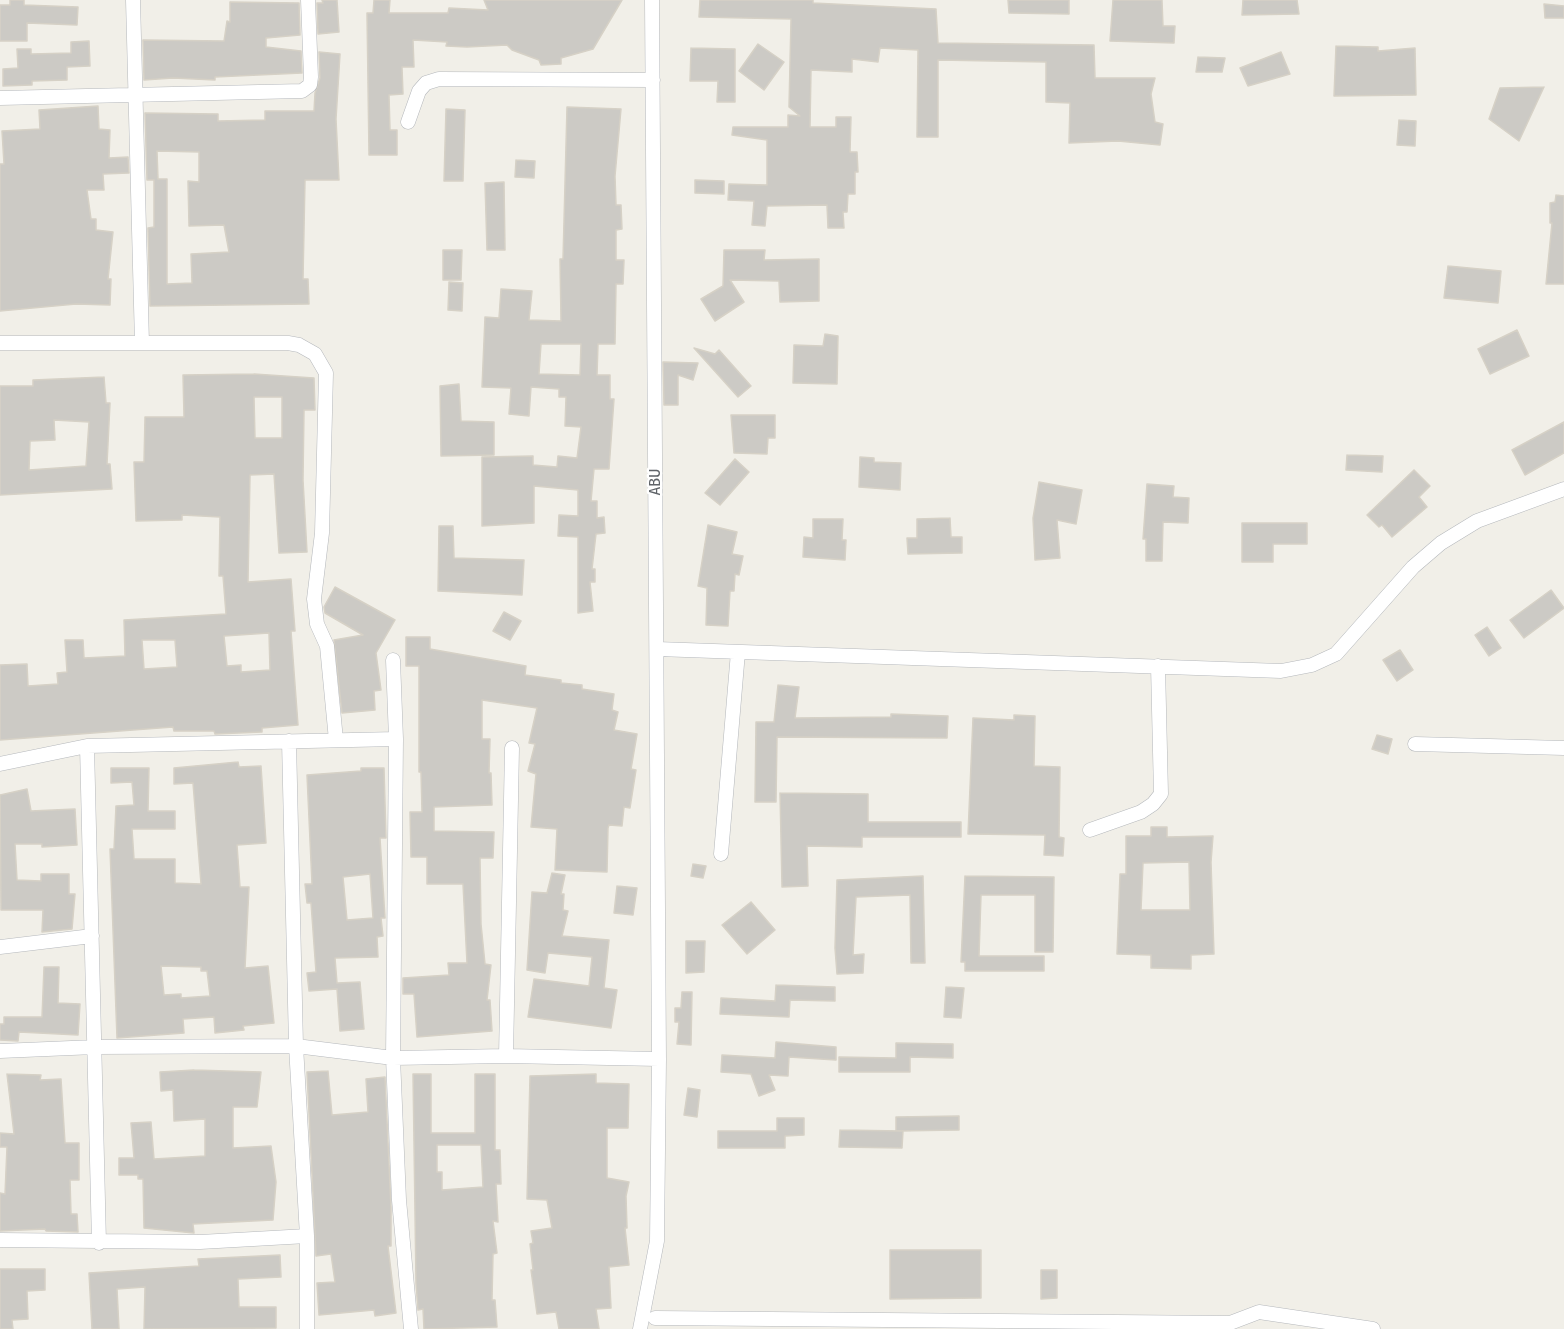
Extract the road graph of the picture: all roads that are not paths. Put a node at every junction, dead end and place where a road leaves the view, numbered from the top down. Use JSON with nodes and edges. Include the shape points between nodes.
{"nodes":[{"id":1,"x":133,"y":0,"type":"edge"},
{"id":2,"x":308,"y":0,"type":"edge"},
{"id":3,"x":652,"y":0,"type":"edge"},
{"id":4,"x":653,"y":80,"type":"junction"},
{"id":5,"x":135,"y":95,"type":"junction"},
{"id":6,"x":0,"y":98,"type":"edge"},
{"id":7,"x":408,"y":122,"type":"dead end"},
{"id":8,"x":0,"y":343,"type":"edge"},
{"id":9,"x":142,"y":343,"type":"junction"},
{"id":10,"x":1564,"y":489,"type":"edge"},
{"id":11,"x":657,"y":649,"type":"junction"},
{"id":12,"x":738,"y":652,"type":"junction"},
{"id":13,"x":393,"y":660,"type":"dead end"},
{"id":14,"x":1158,"y":666,"type":"junction"},
{"id":15,"x":396,"y":739,"type":"junction"},
{"id":16,"x":336,"y":740,"type":"junction"},
{"id":17,"x":289,"y":741,"type":"junction"},
{"id":18,"x":1415,"y":744,"type":"dead end"},
{"id":19,"x":87,"y":746,"type":"junction"},
{"id":20,"x":512,"y":748,"type":"dead end"},
{"id":21,"x":1564,"y":748,"type":"edge"},
{"id":22,"x":0,"y":764,"type":"edge"},
{"id":23,"x":1090,"y":830,"type":"dead end"},
{"id":24,"x":721,"y":854,"type":"dead end"},
{"id":25,"x":92,"y":936,"type":"junction"},
{"id":26,"x":0,"y":946,"type":"edge"},
{"id":27,"x":296,"y":1046,"type":"junction"},
{"id":28,"x":95,"y":1047,"type":"junction"},
{"id":29,"x":0,"y":1051,"type":"edge"},
{"id":30,"x":506,"y":1056,"type":"junction"},
{"id":31,"x":393,"y":1058,"type":"junction"},
{"id":32,"x":659,"y":1059,"type":"junction"},
{"id":33,"x":307,"y":1236,"type":"junction"},
{"id":34,"x":0,"y":1240,"type":"edge"},
{"id":35,"x":99,"y":1243,"type":"junction"},
{"id":36,"x":650,"y":1323,"type":"edge"},
{"id":37,"x":843,"y":1325,"type":"edge"},
{"id":38,"x":1044,"y":1325,"type":"edge"},
{"id":39,"x":1229,"y":1326,"type":"edge"},
{"id":40,"x":307,"y":1329,"type":"edge"},
{"id":41,"x":411,"y":1329,"type":"edge"},
{"id":42,"x":1372,"y":1329,"type":"edge"}],
"edges":[{"from":1,"to":5,"type":"street"},
{"from":2,"to":5,"type":"street","via":[[311,77],[307,89]]},
{"from":3,"to":4,"type":"street","name":"ABU"},
{"from":4,"to":7,"type":"street","via":[[439,79],[426,83],[419,91]]},
{"from":4,"to":11,"type":"street","name":"ABU"},
{"from":5,"to":6,"type":"street"},
{"from":5,"to":9,"type":"street"},
{"from":8,"to":9,"type":"street"},
{"from":9,"to":16,"type":"street","via":[[288,343],[315,354],[326,373],[322,533],[314,599],[317,624],[327,646]]},
{"from":10,"to":14,"type":"street","via":[[1477,521],[1441,543],[1413,567],[1336,654],[1312,665],[1281,671]]},
{"from":11,"to":12,"type":"street"},
{"from":11,"to":32,"type":"street","name":"ABU"},
{"from":12,"to":14,"type":"street"},
{"from":12,"to":24,"type":"street"},
{"from":13,"to":15,"type":"street"},
{"from":14,"to":23,"type":"street","via":[[1161,795],[1141,812]]},
{"from":15,"to":16,"type":"street"},
{"from":15,"to":31,"type":"street"},
{"from":16,"to":17,"type":"street"},
{"from":17,"to":19,"type":"street"},
{"from":17,"to":27,"type":"street"},
{"from":18,"to":21,"type":"street"},
{"from":19,"to":22,"type":"street"},
{"from":19,"to":25,"type":"street"},
{"from":20,"to":30,"type":"street"},
{"from":25,"to":26,"type":"street"},
{"from":25,"to":28,"type":"street"},
{"from":27,"to":28,"type":"street"},
{"from":27,"to":31,"type":"street"},
{"from":27,"to":33,"type":"street"},
{"from":28,"to":29,"type":"street"},
{"from":28,"to":35,"type":"street"},
{"from":30,"to":31,"type":"street"},
{"from":30,"to":32,"type":"street"},
{"from":31,"to":41,"type":"street","via":[[399,1200]]},
{"from":32,"to":36,"type":"street","name":"ABU","via":[[657,1241]]},
{"from":33,"to":35,"type":"street"},
{"from":33,"to":40,"type":"street"},
{"from":34,"to":35,"type":"street"},
{"from":36,"to":37,"type":"street"},
{"from":37,"to":38,"type":"street"},
{"from":38,"to":39,"type":"street"},
{"from":39,"to":42,"type":"street","via":[[1259,1312]]}]}
